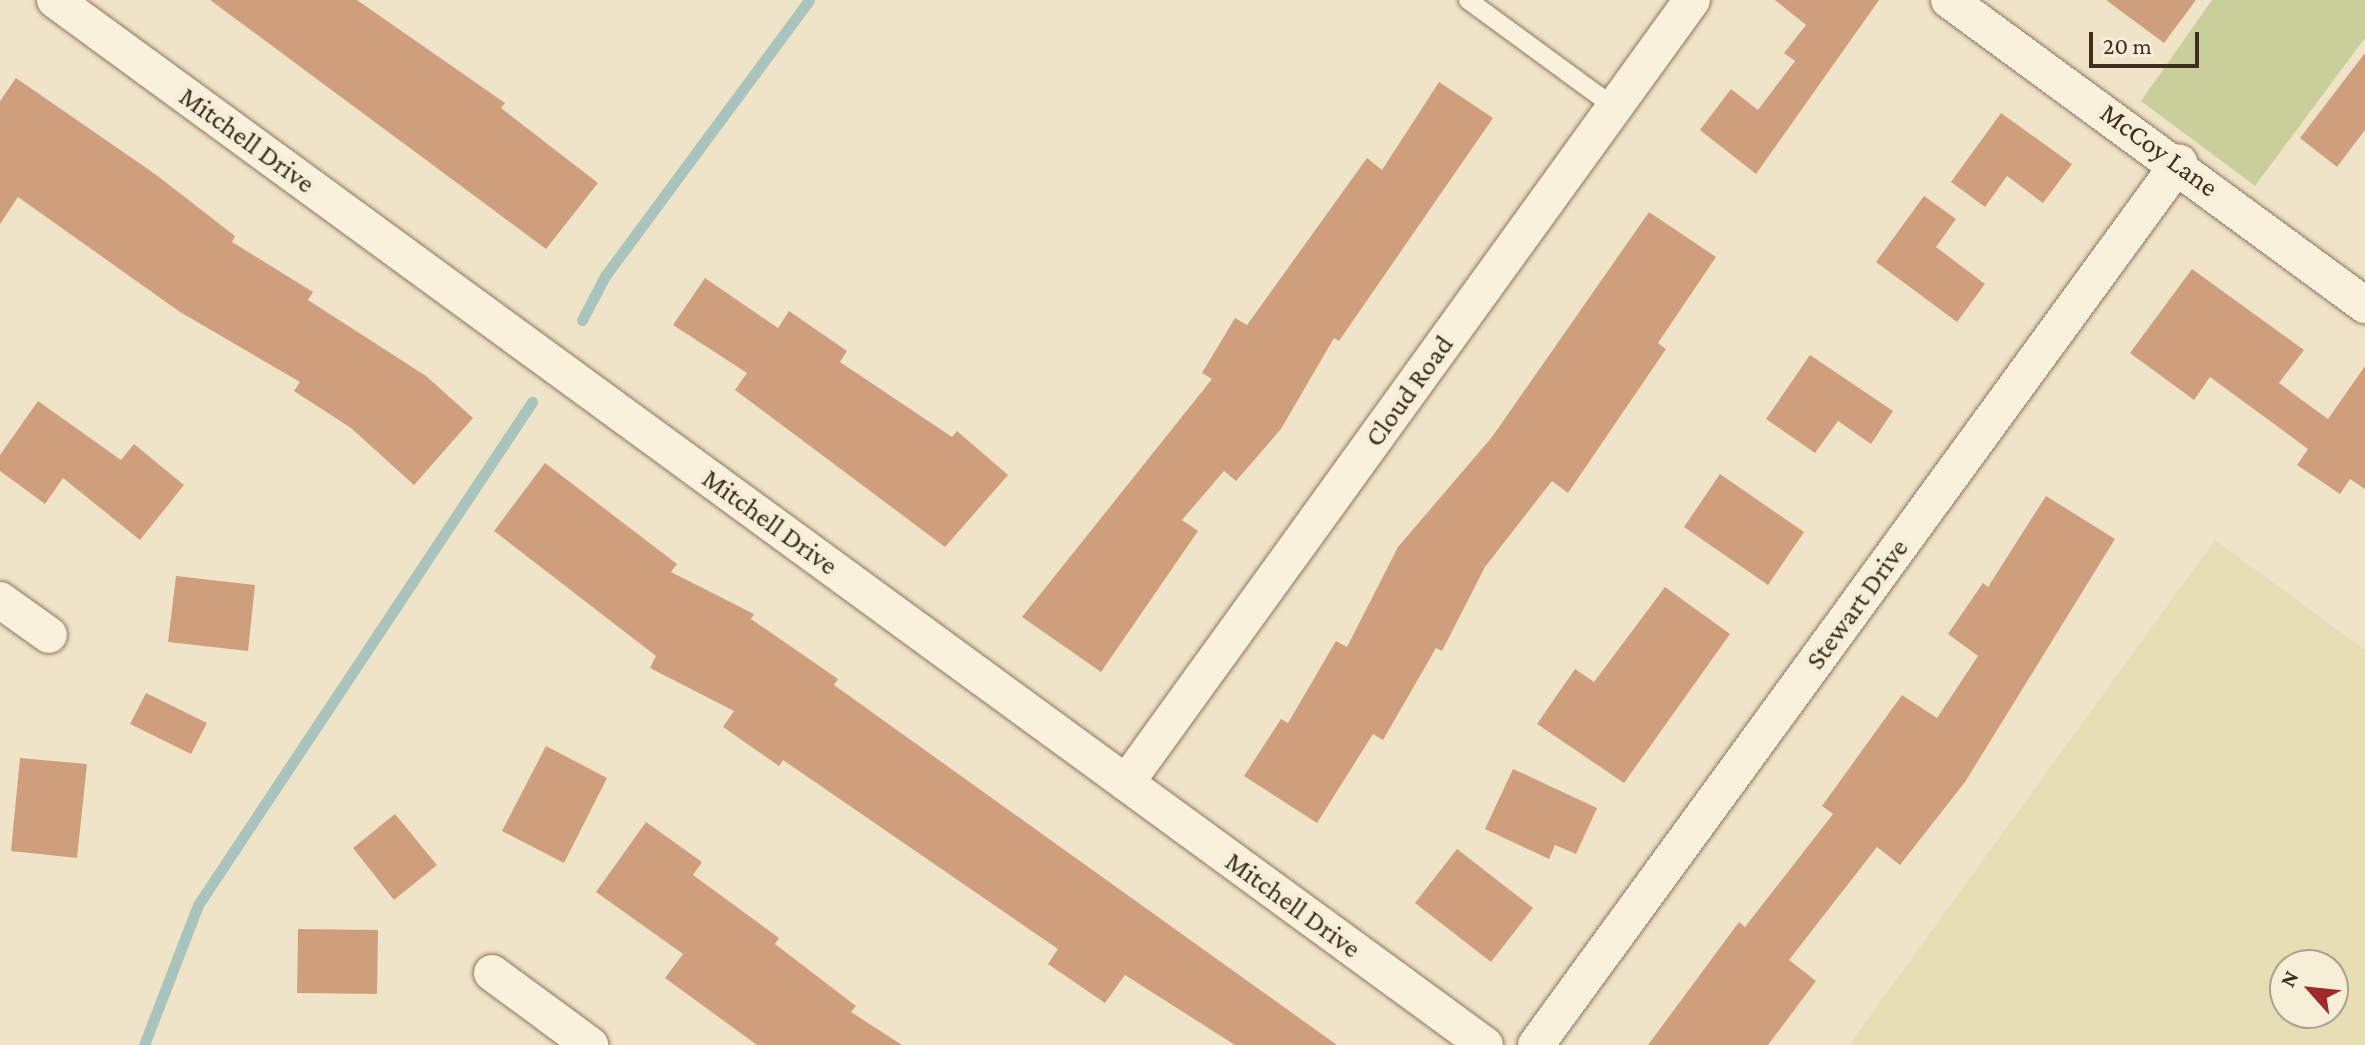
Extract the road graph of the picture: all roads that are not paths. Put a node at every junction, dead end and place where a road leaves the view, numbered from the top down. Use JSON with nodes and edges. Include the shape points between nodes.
{"nodes":[{"id":1,"x":55,"y":0,"type":"edge"},
{"id":2,"x":1468,"y":0,"type":"edge"},
{"id":3,"x":1692,"y":0,"type":"edge"},
{"id":4,"x":1949,"y":0,"type":"edge"},
{"id":5,"x":1614,"y":107,"type":"junction"},
{"id":6,"x":2179,"y":163,"type":"junction"},
{"id":7,"x":2365,"y":305,"type":"edge"},
{"id":8,"x":0,"y":600,"type":"edge"},
{"id":9,"x":49,"y":635,"type":"dead end"},
{"id":10,"x":1126,"y":783,"type":"junction"},
{"id":11,"x":492,"y":973,"type":"dead end"},
{"id":12,"x":590,"y":1045,"type":"edge"},
{"id":13,"x":1485,"y":1045,"type":"edge"},
{"id":14,"x":1536,"y":1045,"type":"edge"}],
"edges":[{"from":1,"to":10,"type":"street","name":"Mitchell Drive"},
{"from":2,"to":5,"type":"lane"},
{"from":3,"to":5,"type":"street","name":"Cloud Road"},
{"from":4,"to":6,"type":"street","name":"McCoy Lane"},
{"from":5,"to":10,"type":"street","name":"Cloud Road"},
{"from":6,"to":7,"type":"street","name":"McCoy Lane"},
{"from":6,"to":14,"type":"street","name":"Stewart Drive"},
{"from":8,"to":9,"type":"street"},
{"from":10,"to":13,"type":"street","name":"Mitchell Drive"},
{"from":11,"to":12,"type":"street"}]}
